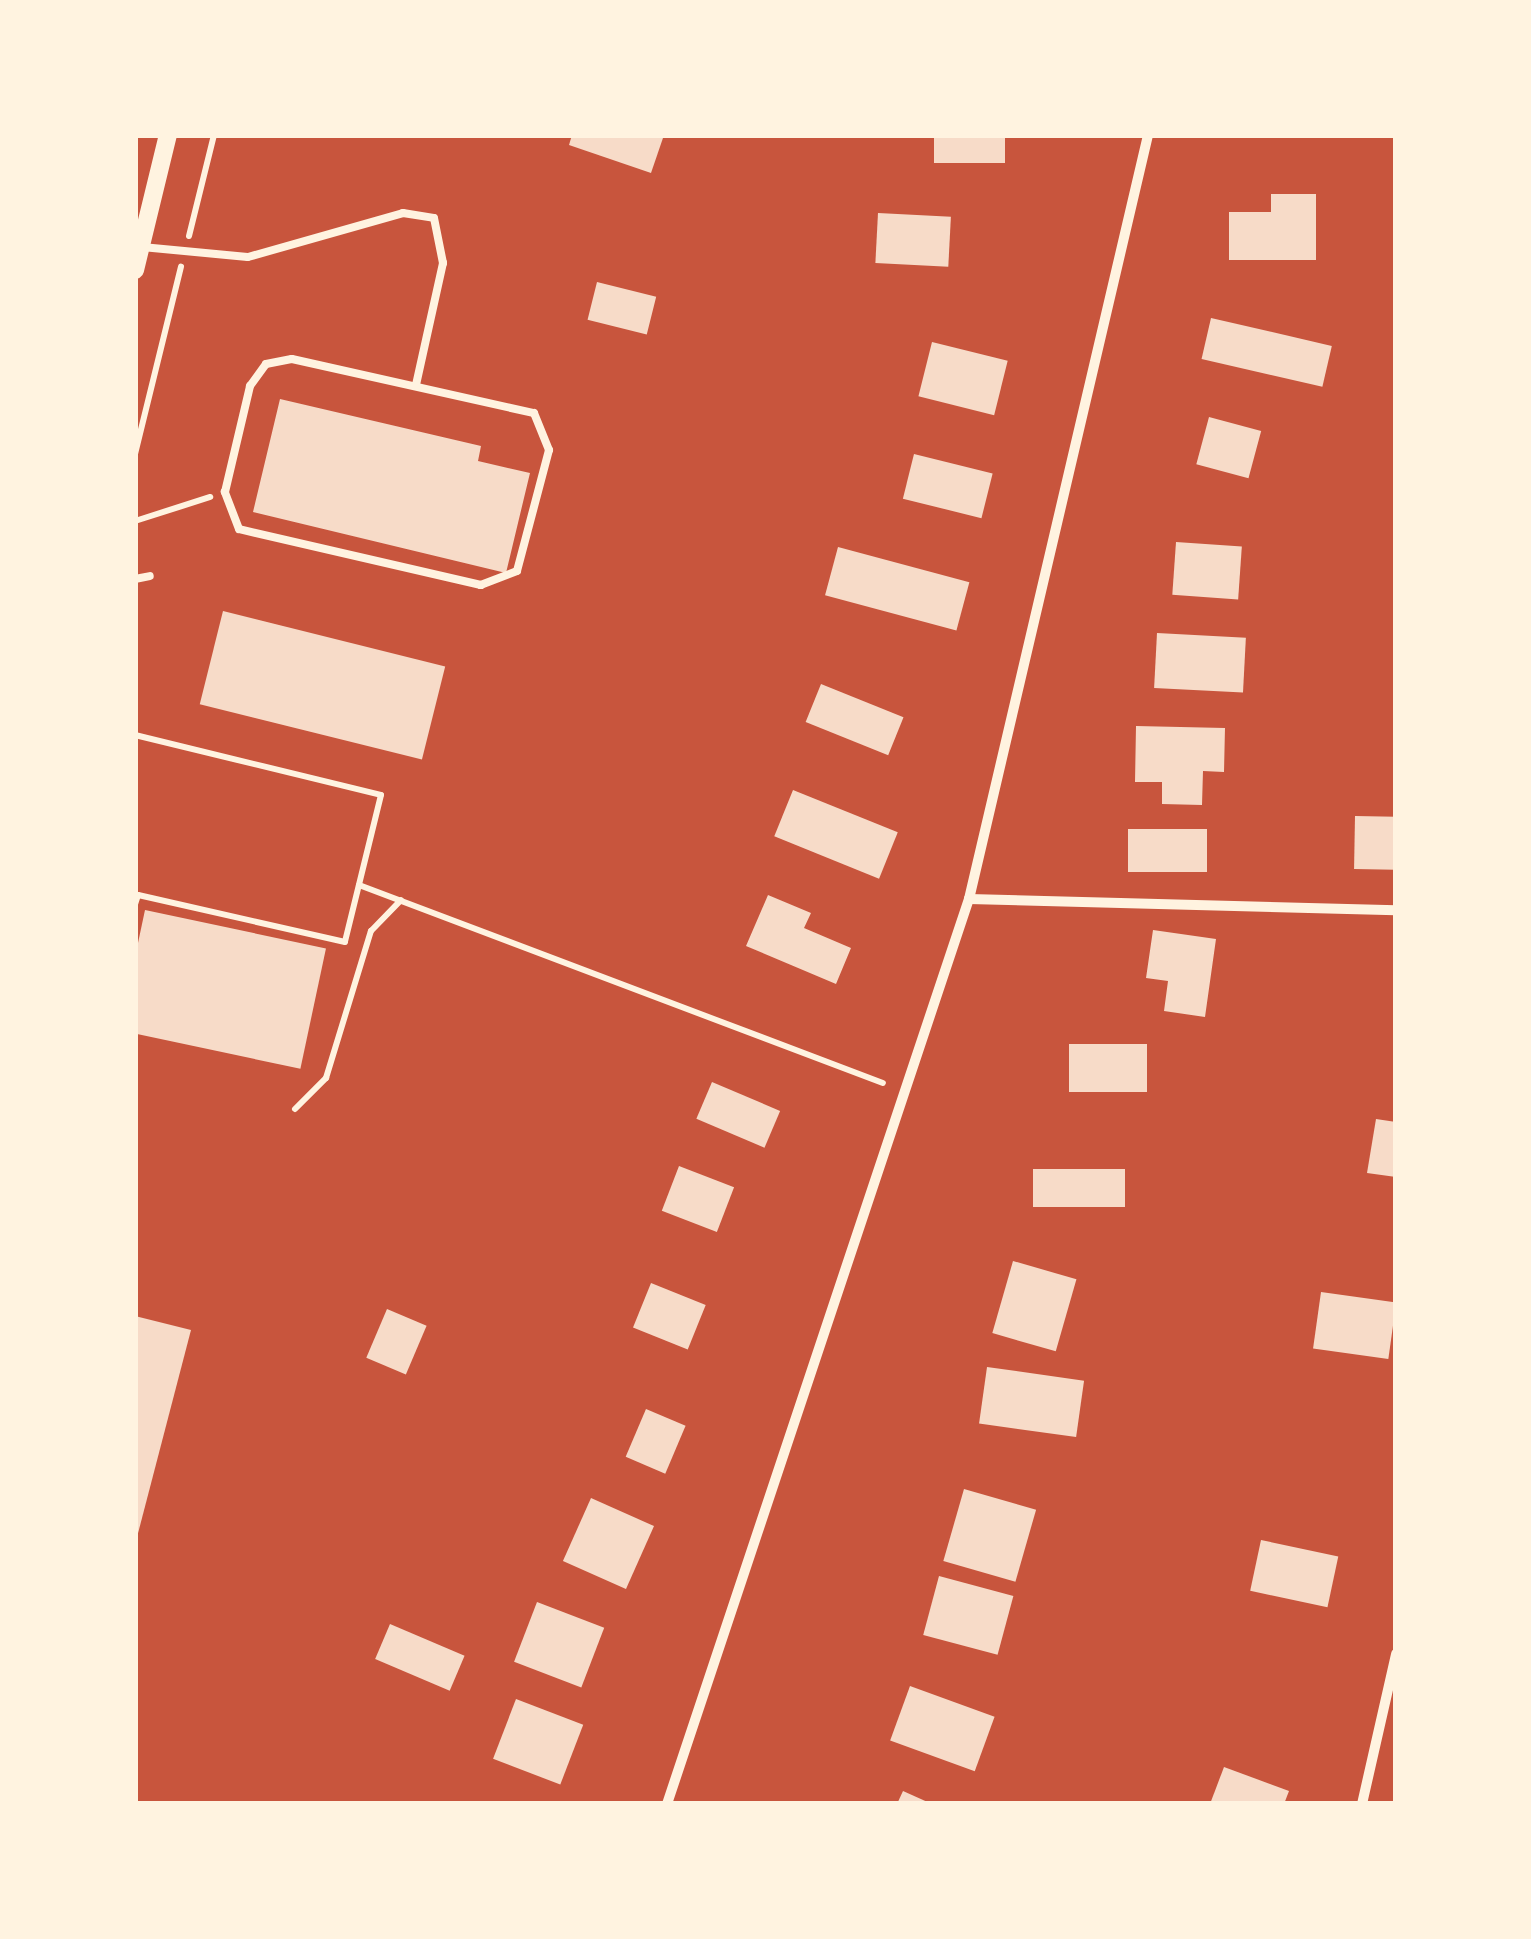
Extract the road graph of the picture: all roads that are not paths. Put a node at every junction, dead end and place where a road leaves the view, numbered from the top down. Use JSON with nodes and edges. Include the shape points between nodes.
{"nodes":[{"id":1,"x":168,"y":135,"type":"edge"},
{"id":2,"x":1148,"y":135,"type":"edge"},
{"id":3,"x":142,"y":247,"type":"junction"},
{"id":4,"x":135,"y":270,"type":"edge"},
{"id":5,"x":416,"y":385,"type":"junction"},
{"id":6,"x":150,"y":576,"type":"dead end"},
{"id":7,"x":135,"y":579,"type":"edge"},
{"id":8,"x":969,"y":899,"type":"junction"},
{"id":9,"x":1396,"y":910,"type":"edge"},
{"id":10,"x":1396,"y":1654,"type":"edge"},
{"id":11,"x":666,"y":1804,"type":"edge"},
{"id":12,"x":1362,"y":1804,"type":"edge"}],
"edges":[{"from":1,"to":3,"type":"street"},
{"from":2,"to":8,"type":"street"},
{"from":3,"to":4,"type":"street"},
{"from":3,"to":5,"type":"lane","via":[[248,257],[403,213],[434,218],[443,263]]},
{"from":5,"to":5,"type":"lane","via":[[292,359],[266,364],[250,386],[225,492],[230,519],[252,534],[481,585],[508,580],[523,558],[548,450],[544,423],[522,408]]},
{"from":6,"to":7,"type":"lane"},
{"from":8,"to":9,"type":"street"},
{"from":8,"to":11,"type":"street"},
{"from":10,"to":12,"type":"street"}]}
